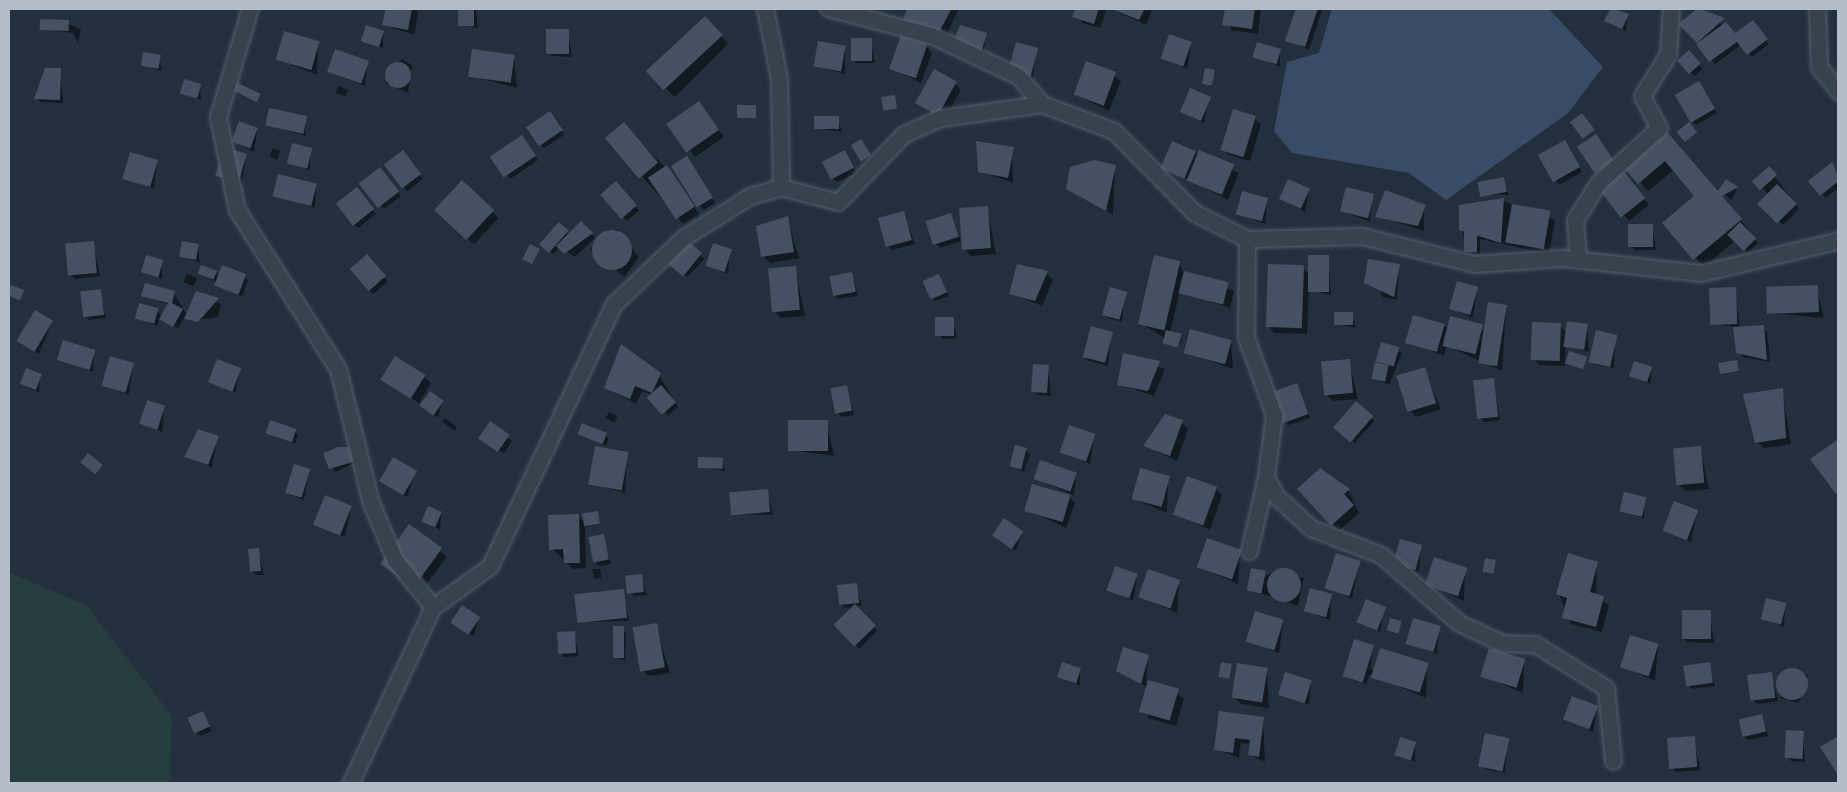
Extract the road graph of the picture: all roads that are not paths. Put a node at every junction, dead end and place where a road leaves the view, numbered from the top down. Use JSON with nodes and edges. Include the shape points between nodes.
{"nodes":[{"id":1,"x":250,"y":8,"type":"edge"},
{"id":2,"x":765,"y":8,"type":"edge"},
{"id":3,"x":828,"y":8,"type":"edge"},
{"id":4,"x":1671,"y":8,"type":"edge"},
{"id":5,"x":1817,"y":8,"type":"edge"},
{"id":6,"x":1840,"y":94,"type":"edge"},
{"id":7,"x":1042,"y":104,"type":"junction"},
{"id":8,"x":781,"y":188,"type":"junction"},
{"id":9,"x":1246,"y":239,"type":"junction"},
{"id":10,"x":1840,"y":240,"type":"edge"},
{"id":11,"x":1572,"y":255,"type":"junction"},
{"id":12,"x":1266,"y":478,"type":"junction"},
{"id":13,"x":1249,"y":551,"type":"dead end"},
{"id":14,"x":433,"y":607,"type":"junction"},
{"id":15,"x":1613,"y":760,"type":"dead end"},
{"id":16,"x":350,"y":784,"type":"edge"}],
"edges":[{"from":1,"to":14,"type":"street","via":[[218,117],[237,210],[338,368],[372,503],[395,560]]},
{"from":2,"to":8,"type":"street","via":[[779,80]]},
{"from":3,"to":7,"type":"street","via":[[931,35],[1018,76]]},
{"from":4,"to":11,"type":"street","via":[[1668,54],[1642,96],[1659,128],[1598,183],[1576,220]]},
{"from":5,"to":6,"type":"street","via":[[1819,67]]},
{"from":7,"to":8,"type":"street","via":[[980,107],[904,134],[838,202]]},
{"from":7,"to":9,"type":"street","via":[[1124,138],[1195,213]]},
{"from":8,"to":14,"type":"street","via":[[682,238],[614,304],[490,566]]},
{"from":9,"to":11,"type":"street","via":[[1372,238],[1474,264]]},
{"from":9,"to":12,"type":"street","via":[[1250,369],[1274,414]]},
{"from":10,"to":11,"type":"street","via":[[1702,274]]},
{"from":12,"to":13,"type":"street"},
{"from":12,"to":15,"type":"street","via":[[1311,528],[1359,540],[1459,623],[1502,643],[1535,644],[1606,688]]},
{"from":14,"to":16,"type":"street"}]}
